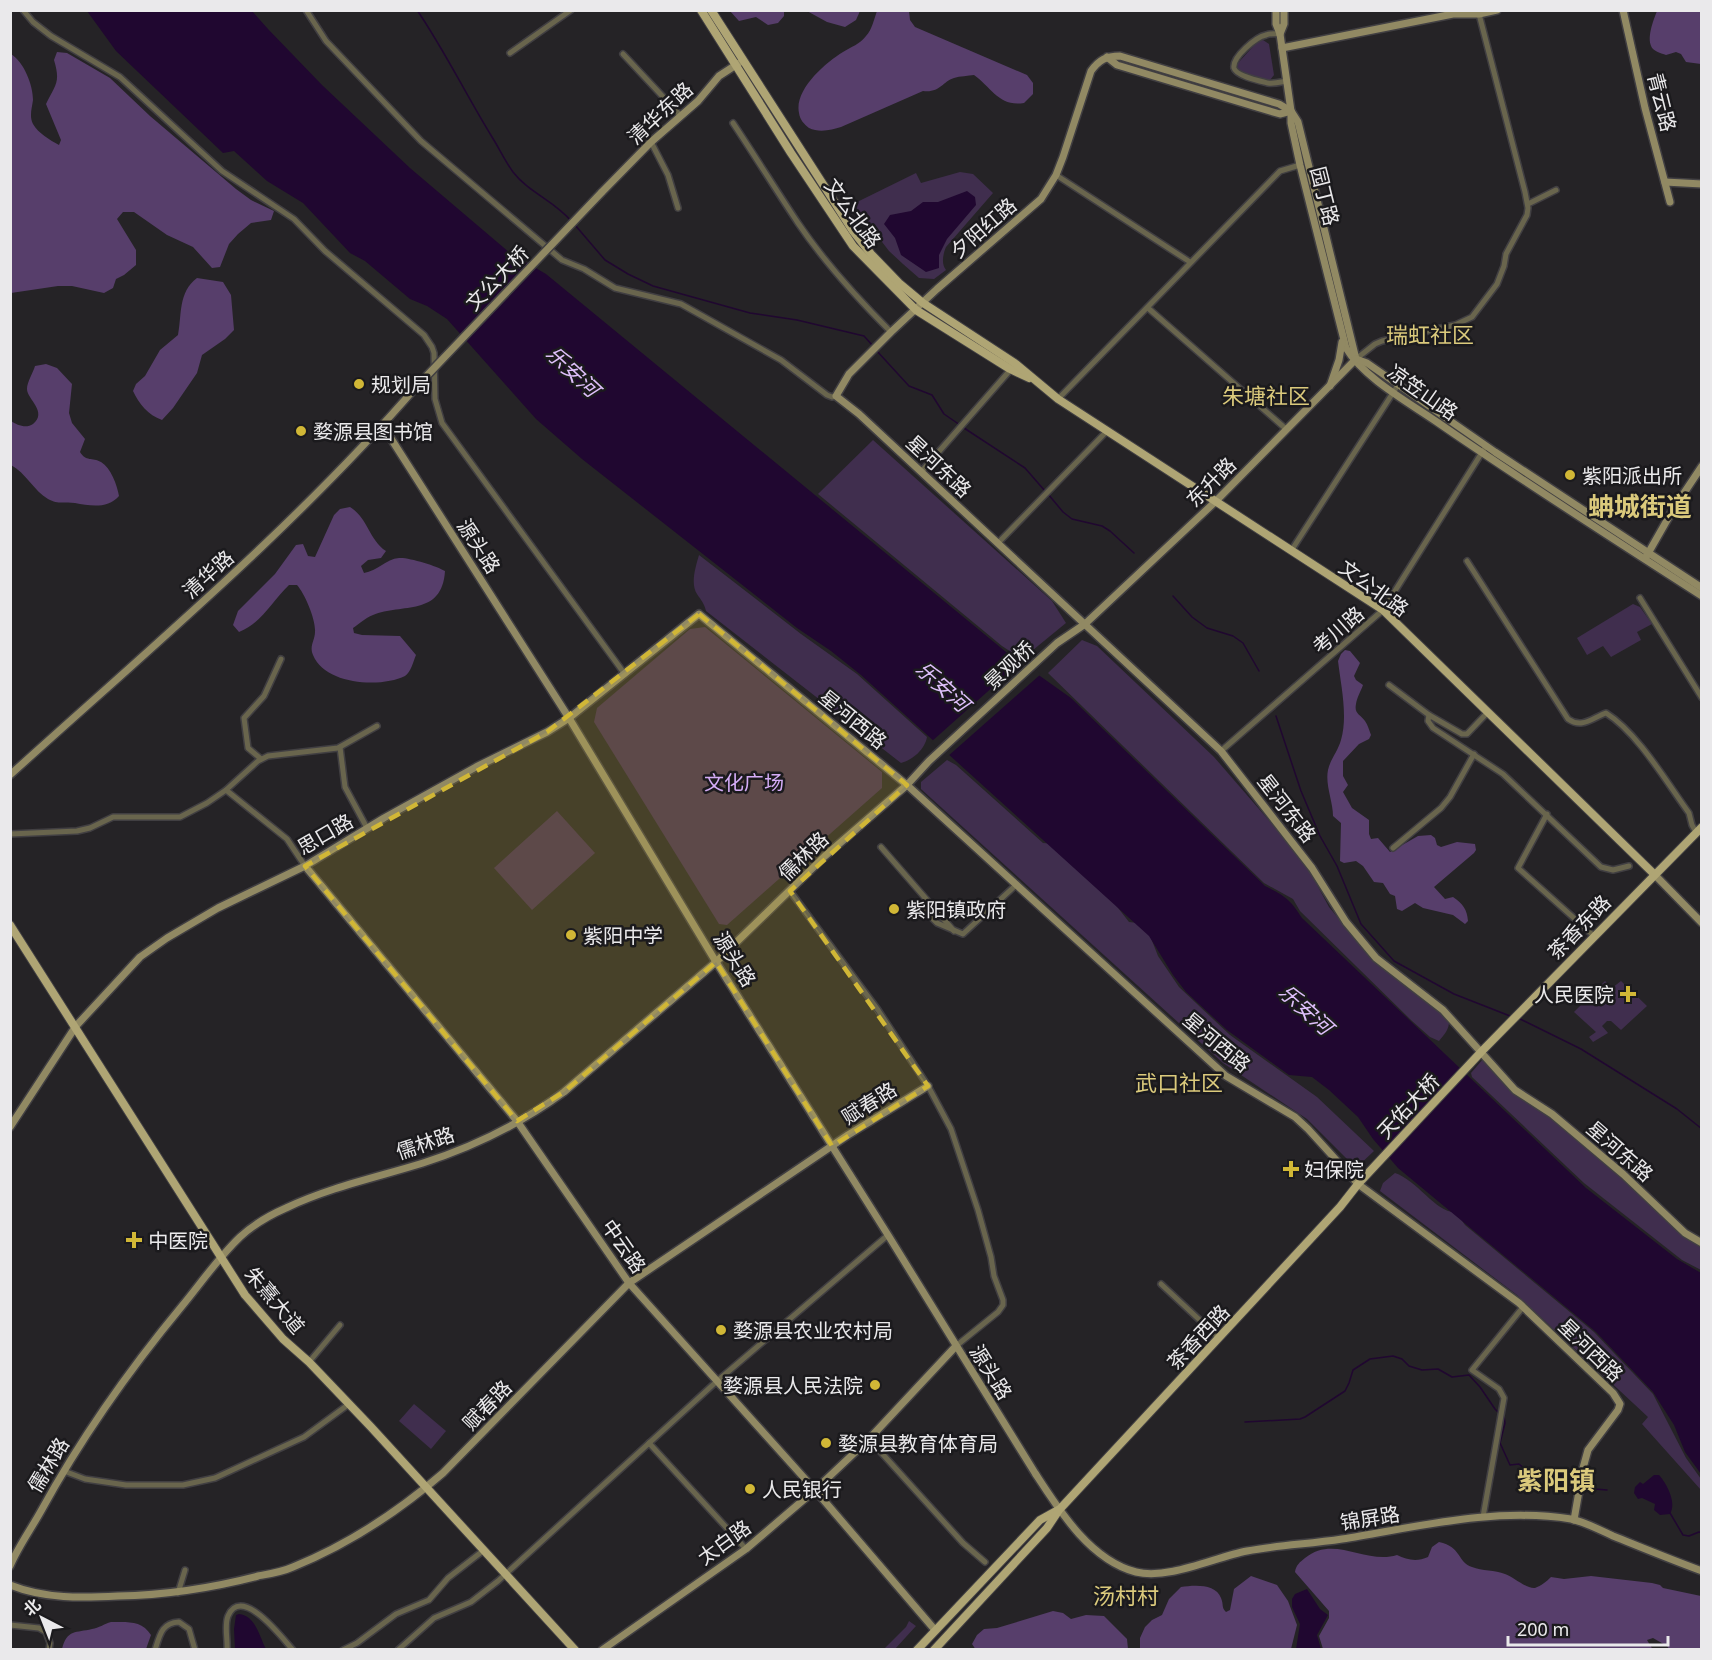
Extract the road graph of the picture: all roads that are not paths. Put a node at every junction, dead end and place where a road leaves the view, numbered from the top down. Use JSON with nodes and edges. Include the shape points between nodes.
{"nodes":[{"id":1,"x":23,"y":10,"type":"edge"},
{"id":2,"x":306,"y":10,"type":"edge"},
{"id":3,"x":571,"y":10,"type":"edge"},
{"id":4,"x":701,"y":10,"type":"edge"},
{"id":5,"x":711,"y":10,"type":"edge"},
{"id":6,"x":1276,"y":10,"type":"edge"},
{"id":7,"x":1284,"y":10,"type":"edge"},
{"id":8,"x":1497,"y":10,"type":"edge"},
{"id":9,"x":1623,"y":10,"type":"edge"},
{"id":10,"x":1452,"y":12,"type":"edge"},
{"id":11,"x":1479,"y":14,"type":"junction"},
{"id":12,"x":1280,"y":34,"type":"junction"},
{"id":13,"x":1282,"y":48,"type":"junction"},
{"id":14,"x":510,"y":53,"type":"dead end"},
{"id":15,"x":623,"y":54,"type":"dead end"},
{"id":16,"x":743,"y":60,"type":"junction"},
{"id":17,"x":736,"y":65,"type":"junction"},
{"id":18,"x":1287,"y":81,"type":"junction"},
{"id":19,"x":1291,"y":111,"type":"junction"},
{"id":20,"x":681,"y":116,"type":"junction"},
{"id":21,"x":733,"y":123,"type":"dead end"},
{"id":22,"x":651,"y":142,"type":"junction"},
{"id":23,"x":1300,"y":165,"type":"junction"},
{"id":24,"x":1056,"y":175,"type":"junction"},
{"id":25,"x":1665,"y":182,"type":"junction"},
{"id":26,"x":1701,"y":184,"type":"edge"},
{"id":27,"x":1556,"y":190,"type":"dead end"},
{"id":28,"x":601,"y":192,"type":"joint"},
{"id":29,"x":1670,"y":202,"type":"dead end"},
{"id":30,"x":1528,"y":204,"type":"junction"},
{"id":31,"x":678,"y":208,"type":"dead end"},
{"id":32,"x":1190,"y":261,"type":"junction"},
{"id":33,"x":923,"y":303,"type":"junction"},
{"id":34,"x":1148,"y":308,"type":"junction"},
{"id":35,"x":916,"y":310,"type":"junction"},
{"id":36,"x":891,"y":332,"type":"junction"},
{"id":37,"x":1343,"y":337,"type":"junction"},
{"id":38,"x":1356,"y":359,"type":"junction"},
{"id":39,"x":1013,"y":367,"type":"junction"},
{"id":40,"x":417,"y":386,"type":"joint"},
{"id":41,"x":1329,"y":388,"type":"junction"},
{"id":42,"x":1396,"y":389,"type":"junction"},
{"id":43,"x":836,"y":396,"type":"junction"},
{"id":44,"x":1058,"y":399,"type":"junction"},
{"id":45,"x":383,"y":426,"type":"junction"},
{"id":46,"x":1286,"y":429,"type":"junction"},
{"id":47,"x":1107,"y":431,"type":"junction"},
{"id":48,"x":1484,"y":449,"type":"junction"},
{"id":49,"x":1701,"y":466,"type":"edge"},
{"id":50,"x":921,"y":472,"type":"junction"},
{"id":51,"x":1216,"y":501,"type":"junction"},
{"id":52,"x":998,"y":543,"type":"junction"},
{"id":53,"x":1291,"y":551,"type":"junction"},
{"id":54,"x":1646,"y":556,"type":"junction"},
{"id":55,"x":1467,"y":561,"type":"dead end"},
{"id":56,"x":1701,"y":588,"type":"edge"},
{"id":57,"x":1701,"y":596,"type":"edge"},
{"id":58,"x":1640,"y":598,"type":"dead end"},
{"id":59,"x":1383,"y":610,"type":"junction"},
{"id":60,"x":699,"y":614,"type":"joint"},
{"id":61,"x":1085,"y":624,"type":"junction"},
{"id":62,"x":281,"y":659,"type":"dead end"},
{"id":63,"x":624,"y":674,"type":"junction"},
{"id":64,"x":1389,"y":685,"type":"dead end"},
{"id":65,"x":1701,"y":698,"type":"edge"},
{"id":66,"x":1488,"y":712,"type":"junction"},
{"id":67,"x":1429,"y":715,"type":"junction"},
{"id":68,"x":569,"y":718,"type":"junction"},
{"id":69,"x":377,"y":726,"type":"dead end"},
{"id":70,"x":340,"y":747,"type":"junction"},
{"id":71,"x":1221,"y":750,"type":"junction"},
{"id":72,"x":1474,"y":754,"type":"junction"},
{"id":73,"x":261,"y":759,"type":"junction"},
{"id":74,"x":10,"y":775,"type":"edge"},
{"id":75,"x":907,"y":785,"type":"junction"},
{"id":76,"x":226,"y":790,"type":"junction"},
{"id":77,"x":1546,"y":814,"type":"junction"},
{"id":78,"x":367,"y":828,"type":"junction"},
{"id":79,"x":1699,"y":829,"type":"edge"},
{"id":80,"x":10,"y":834,"type":"edge"},
{"id":81,"x":881,"y":847,"type":"dead end"},
{"id":82,"x":1393,"y":848,"type":"dead end"},
{"id":83,"x":305,"y":866,"type":"junction"},
{"id":84,"x":1629,"y":866,"type":"dead end"},
{"id":85,"x":1654,"y":874,"type":"junction"},
{"id":86,"x":1017,"y":884,"type":"junction"},
{"id":87,"x":790,"y":891,"type":"junction"},
{"id":88,"x":925,"y":910,"type":"dead end"},
{"id":89,"x":1701,"y":923,"type":"edge"},
{"id":90,"x":10,"y":926,"type":"edge"},
{"id":91,"x":956,"y":932,"type":"junction"},
{"id":92,"x":1594,"y":936,"type":"junction"},
{"id":93,"x":716,"y":962,"type":"junction"},
{"id":94,"x":76,"y":1026,"type":"junction"},
{"id":95,"x":1482,"y":1052,"type":"junction"},
{"id":96,"x":928,"y":1086,"type":"junction"},
{"id":97,"x":517,"y":1121,"type":"junction"},
{"id":98,"x":10,"y":1127,"type":"edge"},
{"id":99,"x":832,"y":1146,"type":"junction"},
{"id":100,"x":1358,"y":1184,"type":"junction"},
{"id":101,"x":888,"y":1235,"type":"junction"},
{"id":102,"x":1701,"y":1243,"type":"edge"},
{"id":103,"x":221,"y":1257,"type":"junction"},
{"id":104,"x":629,"y":1283,"type":"junction"},
{"id":105,"x":1161,"y":1284,"type":"dead end"},
{"id":106,"x":1523,"y":1307,"type":"junction"},
{"id":107,"x":340,"y":1325,"type":"dead end"},
{"id":108,"x":1219,"y":1338,"type":"junction"},
{"id":109,"x":956,"y":1346,"type":"junction"},
{"id":110,"x":309,"y":1362,"type":"junction"},
{"id":111,"x":716,"y":1382,"type":"junction"},
{"id":112,"x":349,"y":1404,"type":"junction"},
{"id":113,"x":869,"y":1439,"type":"junction"},
{"id":114,"x":649,"y":1443,"type":"junction"},
{"id":115,"x":64,"y":1471,"type":"junction"},
{"id":116,"x":427,"y":1487,"type":"junction"},
{"id":117,"x":815,"y":1490,"type":"junction"},
{"id":118,"x":1059,"y":1510,"type":"junction"},
{"id":119,"x":1483,"y":1517,"type":"junction"},
{"id":120,"x":1574,"y":1520,"type":"junction"},
{"id":121,"x":746,"y":1549,"type":"junction"},
{"id":122,"x":484,"y":1550,"type":"junction"},
{"id":123,"x":985,"y":1562,"type":"dead end"},
{"id":124,"x":10,"y":1566,"type":"edge"},
{"id":125,"x":185,"y":1570,"type":"dead end"},
{"id":126,"x":1701,"y":1571,"type":"edge"},
{"id":127,"x":506,"y":1574,"type":"junction"},
{"id":128,"x":10,"y":1585,"type":"edge"},
{"id":129,"x":178,"y":1593,"type":"junction"},
{"id":130,"x":10,"y":1625,"type":"edge"},
{"id":131,"x":935,"y":1630,"type":"junction"},
{"id":132,"x":50,"y":1650,"type":"edge"},
{"id":133,"x":155,"y":1650,"type":"edge"},
{"id":134,"x":195,"y":1650,"type":"edge"},
{"id":135,"x":227,"y":1650,"type":"edge"},
{"id":136,"x":293,"y":1650,"type":"edge"},
{"id":137,"x":343,"y":1650,"type":"edge"},
{"id":138,"x":398,"y":1650,"type":"edge"},
{"id":139,"x":575,"y":1650,"type":"edge"},
{"id":140,"x":602,"y":1650,"type":"edge"},
{"id":141,"x":917,"y":1650,"type":"edge"},
{"id":142,"x":934,"y":1650,"type":"edge"}],
"edges":[{"from":1,"to":63,"type":"street","via":[[51,36],[120,77],[222,171],[294,219],[424,335],[434,353],[435,399],[442,423]]},
{"from":2,"to":43,"type":"street","via":[[326,41],[421,141],[562,260],[615,288],[681,304],[781,360],[826,395]]},
{"from":3,"to":14,"type":"street"},
{"from":4,"to":17,"type":"main road","name":"文公北路"},
{"from":5,"to":16,"type":"main road","name":"文公北路"},
{"from":6,"to":12,"type":"street","name":"园丁路"},
{"from":7,"to":12,"type":"street","name":"园丁路"},
{"from":8,"to":11,"type":"street"},
{"from":9,"to":25,"type":"street","name":"青云路"},
{"from":10,"to":11,"type":"street"},
{"from":10,"to":13,"type":"street"},
{"from":11,"to":30,"type":"street"},
{"from":12,"to":13,"type":"street","name":"园丁路"},
{"from":12,"to":18,"type":"street","via":[[1266,34],[1254,40],[1233,65],[1239,74],[1268,83]]},
{"from":13,"to":18,"type":"street","name":"园丁路"},
{"from":15,"to":20,"type":"street"},
{"from":16,"to":17,"type":"street","name":"清华东路"},
{"from":16,"to":33,"type":"main road","name":"文公北路","via":[[853,231],[899,283]]},
{"from":17,"to":20,"type":"street","name":"清华东路"},
{"from":17,"to":35,"type":"main road","name":"文公北路","via":[[853,246]]},
{"from":18,"to":19,"type":"street","name":"园丁路"},
{"from":19,"to":23,"type":"street","name":"园丁路"},
{"from":19,"to":24,"type":"street","name":"夕阳红路","via":[[1120,56],[1107,57],[1091,71]]},
{"from":19,"to":38,"type":"street","via":[[1298,122]]},
{"from":20,"to":22,"type":"street","name":"清华东路"},
{"from":21,"to":36,"type":"street","via":[[810,239]]},
{"from":22,"to":28,"type":"street","name":"清华东路"},
{"from":22,"to":31,"type":"street","via":[[668,175]]},
{"from":23,"to":32,"type":"street","via":[[1280,171]]},
{"from":23,"to":37,"type":"street","name":"园丁路"},
{"from":24,"to":32,"type":"street"},
{"from":24,"to":33,"type":"street","name":"夕阳红路","via":[[1033,207]]},
{"from":25,"to":26,"type":"street"},
{"from":25,"to":29,"type":"street","name":"青云路"},
{"from":27,"to":30,"type":"street"},
{"from":28,"to":40,"type":"street","name":"文公大桥","bridge":true},
{"from":30,"to":38,"type":"street","via":[[1527,215],[1506,254],[1497,284],[1472,316],[1455,325],[1382,341]]},
{"from":32,"to":34,"type":"street"},
{"from":33,"to":35,"type":"street","name":"夕阳红路"},
{"from":33,"to":39,"type":"main road","name":"文公北路"},
{"from":34,"to":44,"type":"street"},
{"from":34,"to":46,"type":"street"},
{"from":35,"to":36,"type":"street","name":"夕阳红路"},
{"from":35,"to":39,"type":"main road","name":"文公北路"},
{"from":36,"to":43,"type":"street","name":"夕阳红路","via":[[849,374]]},
{"from":37,"to":38,"type":"street","name":"园丁路","via":[[1346,348]]},
{"from":37,"to":41,"type":"street"},
{"from":38,"to":41,"type":"street","name":"东升路","number":"东升路"},
{"from":38,"to":42,"type":"street","name":"凉笠山路","via":[[1362,368]]},
{"from":39,"to":44,"type":"main road","name":"文公北路"},
{"from":39,"to":50,"type":"street"},
{"from":40,"to":45,"type":"street","name":"清华路"},
{"from":41,"to":46,"type":"street","name":"东升路","number":"东升路"},
{"from":42,"to":48,"type":"street","name":"凉笠山路"},
{"from":42,"to":53,"type":"street"},
{"from":43,"to":50,"type":"street","name":"星河东路"},
{"from":44,"to":47,"type":"main road","name":"文公北路"},
{"from":45,"to":68,"type":"street","name":"源头路"},
{"from":45,"to":74,"type":"street","name":"清华路","via":[[291,521]]},
{"from":46,"to":51,"type":"street","name":"东升路","number":"东升路"},
{"from":47,"to":51,"type":"main road","name":"文公北路"},
{"from":47,"to":52,"type":"street"},
{"from":48,"to":54,"type":"street","name":"凉笠山路"},
{"from":48,"to":59,"type":"street","name":"考川路"},
{"from":49,"to":54,"type":"street"},
{"from":50,"to":52,"type":"street","name":"星河东路"},
{"from":51,"to":53,"type":"main road","name":"文公北路"},
{"from":51,"to":61,"type":"street","name":"东升路","number":"东升路"},
{"from":52,"to":61,"type":"street","name":"星河东路"},
{"from":53,"to":59,"type":"main road","name":"文公北路"},
{"from":54,"to":56,"type":"street","name":"凉笠山路"},
{"from":54,"to":57,"type":"street","name":"凉笠山路"},
{"from":55,"to":79,"type":"street","via":[[1568,719],[1583,724],[1602,714],[1611,716],[1633,738],[1689,813],[1692,825]]},
{"from":58,"to":65,"type":"street"},
{"from":59,"to":66,"type":"main road","name":"文公北路"},
{"from":59,"to":71,"type":"street","name":"考川路"},
{"from":60,"to":63,"type":"street","name":"思口路"},
{"from":60,"to":75,"type":"street","name":"星河西路"},
{"from":61,"to":71,"type":"street","name":"星河东路"},
{"from":61,"to":75,"type":"street","name":"景观桥","via":[[1058,643]]},
{"from":62,"to":73,"type":"street","via":[[264,696],[244,718],[249,748]]},
{"from":63,"to":68,"type":"street","name":"思口路"},
{"from":64,"to":67,"type":"street"},
{"from":66,"to":67,"type":"street","via":[[1464,735]]},
{"from":66,"to":85,"type":"main road","name":"文公北路"},
{"from":67,"to":72,"type":"street","via":[[1433,728]]},
{"from":68,"to":78,"type":"street","name":"思口路"},
{"from":68,"to":93,"type":"street","name":"源头路"},
{"from":69,"to":70,"type":"street"},
{"from":70,"to":73,"type":"street"},
{"from":70,"to":78,"type":"street","via":[[345,787]]},
{"from":71,"to":95,"type":"street","name":"星河东路","via":[[1312,868],[1358,939],[1376,958],[1443,1010]]},
{"from":72,"to":77,"type":"street","via":[[1503,774]]},
{"from":72,"to":82,"type":"street","via":[[1441,808]]},
{"from":73,"to":76,"type":"street"},
{"from":75,"to":86,"type":"street","name":"星河西路"},
{"from":75,"to":87,"type":"street","name":"儒林路"},
{"from":76,"to":80,"type":"street","via":[[180,817],[113,817],[77,831]]},
{"from":76,"to":83,"type":"street","via":[[287,839]]},
{"from":77,"to":84,"type":"street","via":[[1601,867],[1613,870]]},
{"from":77,"to":92,"type":"street","via":[[1518,868]]},
{"from":78,"to":83,"type":"street","name":"思口路"},
{"from":79,"to":85,"type":"main road","name":"茶香东路"},
{"from":81,"to":91,"type":"street"},
{"from":83,"to":94,"type":"street","name":"思口路","via":[[218,908],[140,957]]},
{"from":83,"to":97,"type":"street","name":"中云路"},
{"from":85,"to":89,"type":"street"},
{"from":85,"to":92,"type":"main road","name":"茶香东路"},
{"from":86,"to":91,"type":"street","via":[[968,931]]},
{"from":86,"to":100,"type":"street","name":"星河西路","via":[[1226,1076],[1298,1119]]},
{"from":87,"to":93,"type":"street","name":"儒林路"},
{"from":87,"to":96,"type":"street","via":[[878,1010]]},
{"from":88,"to":91,"type":"street","via":[[937,923]]},
{"from":90,"to":94,"type":"main road","name":"朱熹大道"},
{"from":92,"to":95,"type":"main road","name":"茶香东路"},
{"from":93,"to":97,"type":"street","name":"儒林路","via":[[564,1092]]},
{"from":93,"to":99,"type":"street","name":"源头路"},
{"from":94,"to":98,"type":"street","name":"思口路"},
{"from":94,"to":103,"type":"main road","name":"朱熹大道"},
{"from":95,"to":100,"type":"main road","name":"天佑大桥"},
{"from":95,"to":102,"type":"street","name":"星河东路","via":[[1515,1090],[1552,1114],[1684,1233]]},
{"from":96,"to":99,"type":"street","name":"赋春路"},
{"from":96,"to":109,"type":"street","via":[[951,1130],[1004,1300],[998,1312]]},
{"from":97,"to":103,"type":"street","name":"儒林路","via":[[424,1163],[287,1207],[242,1235]]},
{"from":97,"to":104,"type":"street","name":"中云路"},
{"from":99,"to":101,"type":"street","name":"源头路"},
{"from":99,"to":104,"type":"street","name":"赋春路"},
{"from":100,"to":106,"type":"street","name":"星河西路"},
{"from":100,"to":108,"type":"main road","name":"茶香西路"},
{"from":101,"to":109,"type":"street","name":"源头路"},
{"from":101,"to":111,"type":"street"},
{"from":103,"to":110,"type":"main road","name":"朱熹大道","via":[[256,1309]]},
{"from":103,"to":115,"type":"street","name":"儒林路","via":[[150,1345]]},
{"from":104,"to":111,"type":"street","name":"中云路"},
{"from":104,"to":116,"type":"street","name":"赋春路","via":[[480,1438]]},
{"from":105,"to":108,"type":"street"},
{"from":106,"to":119,"type":"street","via":[[1472,1370],[1503,1394]]},
{"from":106,"to":120,"type":"street","name":"星河西路","via":[[1620,1404],[1588,1450]]},
{"from":107,"to":110,"type":"street"},
{"from":108,"to":118,"type":"main road","name":"茶香西路"},
{"from":109,"to":113,"type":"street","name":"太白路"},
{"from":109,"to":118,"type":"street","name":"源头路"},
{"from":110,"to":112,"type":"main road","name":"朱熹大道"},
{"from":111,"to":114,"type":"street"},
{"from":111,"to":117,"type":"street","name":"中云路"},
{"from":112,"to":115,"type":"street","via":[[304,1437],[215,1478],[183,1485],[126,1485],[85,1479]]},
{"from":112,"to":116,"type":"main road","name":"朱熹大道"},
{"from":113,"to":117,"type":"street","name":"太白路"},
{"from":113,"to":123,"type":"street"},
{"from":114,"to":121,"type":"street"},
{"from":114,"to":127,"type":"street"},
{"from":115,"to":124,"type":"street","name":"儒林路"},
{"from":116,"to":122,"type":"main road","name":"朱熹大道"},
{"from":116,"to":129,"type":"street","name":"赋春路","via":[[366,1530],[291,1568]]},
{"from":117,"to":121,"type":"street","name":"太白路"},
{"from":117,"to":131,"type":"street","name":"中云路"},
{"from":118,"to":119,"type":"street","name":"锦屏路","via":[[1106,1557],[1124,1568],[1150,1573],[1247,1551]]},
{"from":118,"to":131,"type":"main road","via":[[1040,1520]]},
{"from":118,"to":142,"type":"main road","via":[[1047,1528]]},
{"from":119,"to":120,"type":"street","name":"锦屏路"},
{"from":120,"to":126,"type":"street","name":"锦屏路"},
{"from":121,"to":140,"type":"street","name":"太白路"},
{"from":122,"to":127,"type":"main road","name":"朱熹大道"},
{"from":122,"to":137,"type":"street","via":[[448,1578],[429,1600],[396,1614]]},
{"from":125,"to":129,"type":"street"},
{"from":127,"to":138,"type":"street","via":[[471,1602],[434,1618]]},
{"from":127,"to":139,"type":"main road","name":"朱熹大道"},
{"from":128,"to":129,"type":"street","name":"赋春路","via":[[36,1594],[89,1597]]},
{"from":130,"to":132,"type":"street","via":[[46,1632]]},
{"from":131,"to":141,"type":"main road"},
{"from":133,"to":134,"type":"street","via":[[163,1628],[179,1622],[189,1629]]},
{"from":135,"to":136,"type":"street","via":[[228,1617],[244,1606],[260,1614]]}]}
